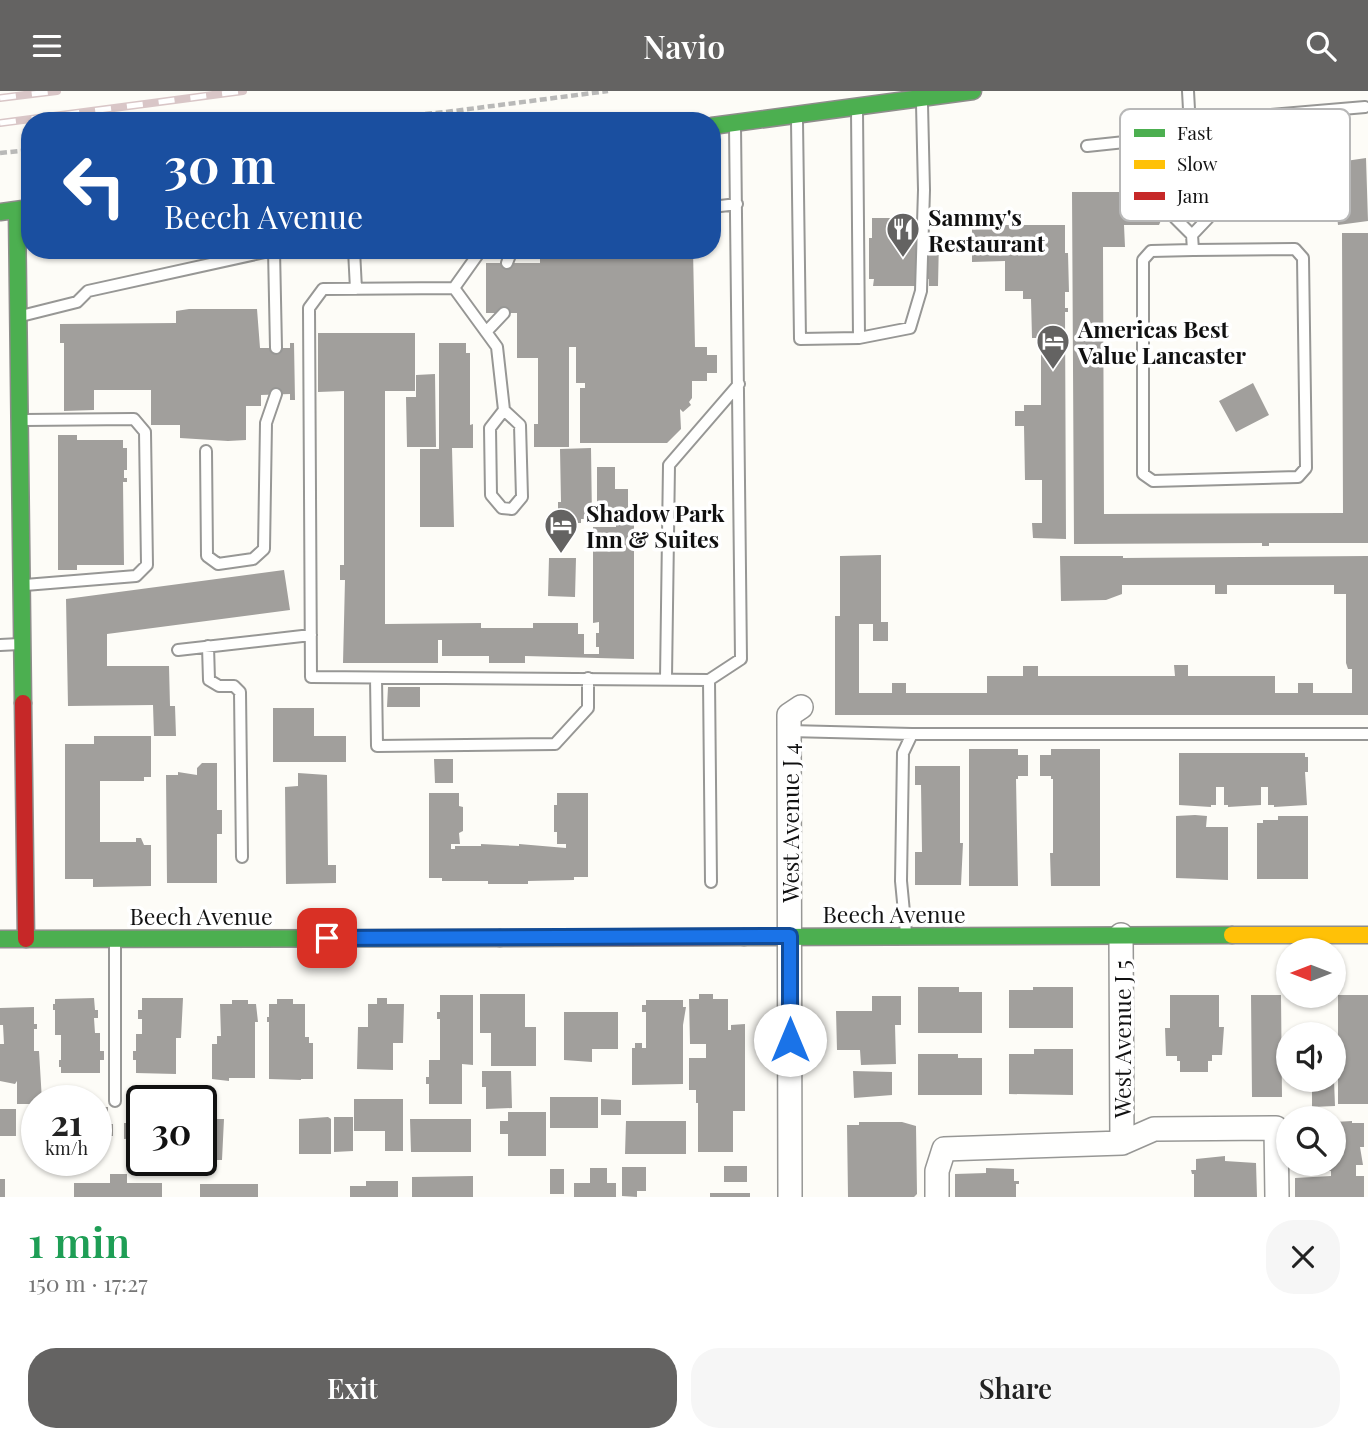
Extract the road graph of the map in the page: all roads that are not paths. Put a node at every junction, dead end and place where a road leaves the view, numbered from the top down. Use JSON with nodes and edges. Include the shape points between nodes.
{"nodes":[{"id":1,"x":973,"y":91,"type":"edge"},
{"id":2,"x":1188,"y":91,"type":"edge"},
{"id":3,"x":922,"y":97,"type":"junction"},
{"id":4,"x":857,"y":107,"type":"junction"},
{"id":5,"x":1365,"y":107,"type":"dead end"},
{"id":6,"x":1189,"y":109,"type":"edge"},
{"id":7,"x":1343,"y":109,"type":"edge"},
{"id":8,"x":797,"y":114,"type":"junction"},
{"id":9,"x":735,"y":124,"type":"junction"},
{"id":10,"x":721,"y":125,"type":"edge"},
{"id":11,"x":1120,"y":144,"type":"edge"},
{"id":12,"x":1087,"y":146,"type":"dead end"},
{"id":13,"x":737,"y":205,"type":"junction"},
{"id":14,"x":721,"y":206,"type":"edge"},
{"id":15,"x":21,"y":209,"type":"edge"},
{"id":16,"x":0,"y":212,"type":"edge"},
{"id":17,"x":1178,"y":221,"type":"edge"},
{"id":18,"x":1205,"y":221,"type":"edge"},
{"id":19,"x":1192,"y":235,"type":"junction"},
{"id":20,"x":1193,"y":250,"type":"junction"},
{"id":21,"x":22,"y":259,"type":"edge"},
{"id":22,"x":233,"y":259,"type":"edge"},
{"id":23,"x":274,"y":259,"type":"edge"},
{"id":24,"x":354,"y":259,"type":"edge"},
{"id":25,"x":475,"y":259,"type":"edge"},
{"id":26,"x":509,"y":259,"type":"edge"},
{"id":27,"x":507,"y":263,"type":"dead end"},
{"id":28,"x":454,"y":288,"type":"junction"},
{"id":29,"x":356,"y":289,"type":"junction"},
{"id":30,"x":504,"y":313,"type":"dead end"},
{"id":31,"x":19,"y":317,"type":"junction"},
{"id":32,"x":486,"y":332,"type":"junction"},
{"id":33,"x":859,"y":338,"type":"junction"},
{"id":34,"x":276,"y":348,"type":"dead end"},
{"id":35,"x":739,"y":384,"type":"junction"},
{"id":36,"x":276,"y":394,"type":"dead end"},
{"id":37,"x":504,"y":410,"type":"junction"},
{"id":38,"x":21,"y":420,"type":"junction"},
{"id":39,"x":206,"y":451,"type":"dead end"},
{"id":40,"x":22,"y":585,"type":"junction"},
{"id":41,"x":311,"y":635,"type":"junction"},
{"id":42,"x":23,"y":644,"type":"junction"},
{"id":43,"x":0,"y":645,"type":"edge"},
{"id":44,"x":208,"y":646,"type":"junction"},
{"id":45,"x":178,"y":650,"type":"dead end"},
{"id":46,"x":376,"y":678,"type":"junction"},
{"id":47,"x":588,"y":678,"type":"junction"},
{"id":48,"x":666,"y":678,"type":"junction"},
{"id":49,"x":709,"y":680,"type":"junction"},
{"id":50,"x":801,"y":707,"type":"dead end"},
{"id":51,"x":789,"y":731,"type":"junction"},
{"id":52,"x":912,"y":734,"type":"junction"},
{"id":53,"x":1367,"y":734,"type":"edge"},
{"id":54,"x":243,"y":857,"type":"dead end"},
{"id":55,"x":711,"y":882,"type":"dead end"},
{"id":56,"x":1121,"y":935,"type":"junction"},
{"id":57,"x":1368,"y":935,"type":"edge"},
{"id":58,"x":790,"y":936,"type":"junction"},
{"id":59,"x":906,"y":936,"type":"junction"},
{"id":60,"x":0,"y":939,"type":"edge"},
{"id":61,"x":26,"y":939,"type":"junction"},
{"id":62,"x":115,"y":939,"type":"junction"},
{"id":63,"x":115,"y":1101,"type":"dead end"},
{"id":64,"x":1122,"y":1143,"type":"junction"},
{"id":65,"x":790,"y":1197,"type":"edge"},
{"id":66,"x":937,"y":1197,"type":"edge"},
{"id":67,"x":1277,"y":1197,"type":"edge"}],
"edges":[{"from":1,"to":3,"type":"street"},
{"from":2,"to":6,"type":"lane"},
{"from":3,"to":4,"type":"street"},
{"from":3,"to":33,"type":"lane","via":[[921,291],[910,328]]},
{"from":4,"to":8,"type":"street"},
{"from":4,"to":33,"type":"lane"},
{"from":5,"to":7,"type":"lane"},
{"from":8,"to":9,"type":"street"},
{"from":8,"to":33,"type":"lane","via":[[800,339]]},
{"from":9,"to":10,"type":"street"},
{"from":9,"to":13,"type":"lane"},
{"from":11,"to":12,"type":"lane"},
{"from":13,"to":14,"type":"lane"},
{"from":13,"to":35,"type":"lane"},
{"from":15,"to":16,"type":"street"},
{"from":17,"to":19,"type":"lane"},
{"from":18,"to":19,"type":"lane"},
{"from":19,"to":20,"type":"lane"},
{"from":20,"to":20,"type":"lane","via":[[1151,251],[1143,260],[1143,474],[1153,481],[1298,477],[1306,468],[1303,258],[1295,250]]},
{"from":21,"to":31,"type":"street"},
{"from":22,"to":31,"type":"lane","via":[[88,291],[76,302]]},
{"from":23,"to":34,"type":"lane"},
{"from":24,"to":29,"type":"lane"},
{"from":25,"to":28,"type":"lane"},
{"from":26,"to":27,"type":"lane"},
{"from":28,"to":29,"type":"lane"},
{"from":28,"to":32,"type":"lane"},
{"from":29,"to":41,"type":"lane","via":[[323,289],[309,308]]},
{"from":30,"to":32,"type":"lane"},
{"from":31,"to":38,"type":"street"},
{"from":32,"to":37,"type":"lane","via":[[497,347]]},
{"from":35,"to":48,"type":"lane","via":[[668,465]]},
{"from":35,"to":49,"type":"lane","via":[[741,659]]},
{"from":36,"to":39,"type":"lane","via":[[266,423],[264,549],[253,559],[218,564],[207,557]]},
{"from":37,"to":37,"type":"lane","via":[[490,428],[491,495],[502,508],[512,509],[522,497],[520,425]]},
{"from":38,"to":40,"type":"street"},
{"from":38,"to":40,"type":"lane","via":[[134,419],[145,432],[147,565],[136,576]]},
{"from":40,"to":42,"type":"street"},
{"from":41,"to":44,"type":"lane"},
{"from":41,"to":46,"type":"lane","via":[[311,677]]},
{"from":42,"to":43,"type":"lane"},
{"from":42,"to":61,"type":"street"},
{"from":44,"to":45,"type":"lane"},
{"from":44,"to":54,"type":"lane","via":[[209,680],[240,692]]},
{"from":46,"to":47,"type":"lane"},
{"from":46,"to":47,"type":"lane","via":[[377,746],[555,744],[588,708]]},
{"from":47,"to":48,"type":"lane"},
{"from":48,"to":49,"type":"lane"},
{"from":49,"to":55,"type":"lane"},
{"from":50,"to":51,"type":"street","name":"West Avenue J 4","via":[[789,715]]},
{"from":51,"to":52,"type":"lane"},
{"from":51,"to":58,"type":"street","name":"West Avenue J 4"},
{"from":52,"to":53,"type":"lane"},
{"from":52,"to":59,"type":"lane","via":[[903,753],[901,881]]},
{"from":56,"to":57,"type":"street","name":"Beech Avenue"},
{"from":56,"to":59,"type":"street","name":"Beech Avenue"},
{"from":56,"to":64,"type":"street","name":"West Avenue J 5"},
{"from":58,"to":59,"type":"street","name":"Beech Avenue"},
{"from":58,"to":62,"type":"street","name":"Beech Avenue"},
{"from":58,"to":65,"type":"street","name":"West Avenue J 4"},
{"from":60,"to":61,"type":"street","name":"Beech Avenue"},
{"from":61,"to":62,"type":"street","name":"Beech Avenue"},
{"from":62,"to":63,"type":"lane"},
{"from":64,"to":66,"type":"street","via":[[944,1149],[937,1171]]},
{"from":64,"to":67,"type":"street","via":[[1154,1129],[1276,1128]]}]}
